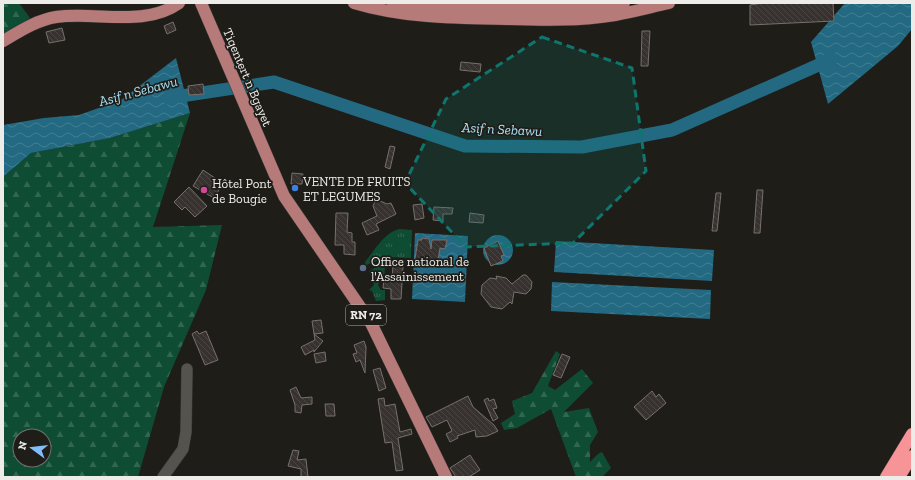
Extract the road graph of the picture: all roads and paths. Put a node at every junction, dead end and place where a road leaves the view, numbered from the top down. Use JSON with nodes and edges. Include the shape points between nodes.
{"nodes":[{"id":1,"x":179,"y":3,"type":"edge"},
{"id":2,"x":201,"y":3,"type":"edge"},
{"id":3,"x":354,"y":3,"type":"edge"},
{"id":4,"x":393,"y":3,"type":"edge"},
{"id":5,"x":624,"y":3,"type":"edge"},
{"id":6,"x":669,"y":3,"type":"edge"},
{"id":7,"x":3,"y":41,"type":"edge"},
{"id":8,"x":187,"y":369,"type":"dead end"},
{"id":9,"x":912,"y":434,"type":"edge"},
{"id":10,"x":912,"y":456,"type":"edge"},
{"id":11,"x":163,"y":477,"type":"edge"},
{"id":12,"x":446,"y":477,"type":"edge"},
{"id":13,"x":886,"y":477,"type":"edge"},
{"id":14,"x":899,"y":477,"type":"edge"}],
"edges":[{"from":1,"to":7,"type":"main road","via":[[154,14],[137,16],[56,17],[36,23]]},
{"from":2,"to":12,"type":"main road","name":"Tiqenṭert n Bgayet","number":"RN 72","via":[[284,196],[371,323]]},
{"from":3,"to":6,"type":"main road","via":[[412,16],[564,19],[616,15]]},
{"from":4,"to":5,"type":"main road","via":[[510,9],[570,8]]},
{"from":8,"to":11,"type":"street","via":[[186,432],[183,449]]},
{"from":9,"to":13,"type":"highway"},
{"from":10,"to":14,"type":"highway"}]}
